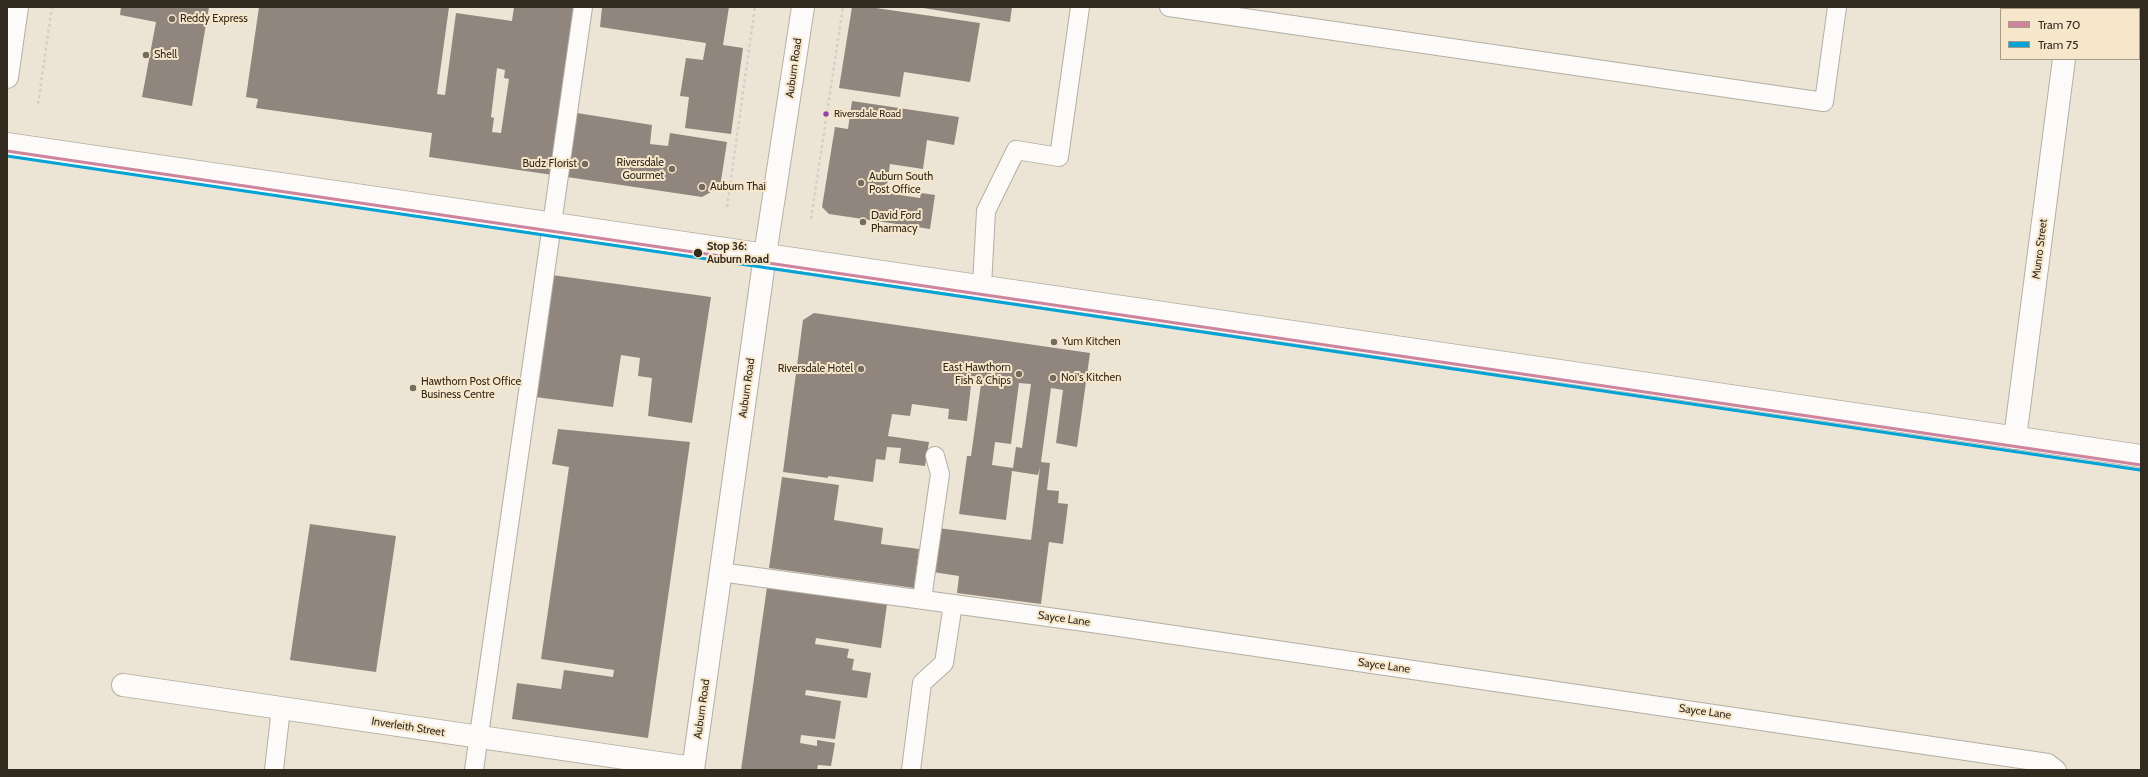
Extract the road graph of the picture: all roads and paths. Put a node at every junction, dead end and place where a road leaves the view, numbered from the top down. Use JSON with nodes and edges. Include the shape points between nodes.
{"nodes":[{"id":1,"x":17,"y":7,"type":"edge"},
{"id":2,"x":52,"y":7,"type":"edge"},
{"id":3,"x":583,"y":7,"type":"edge"},
{"id":4,"x":755,"y":7,"type":"edge"},
{"id":5,"x":803,"y":7,"type":"edge"},
{"id":6,"x":843,"y":7,"type":"edge"},
{"id":7,"x":1080,"y":7,"type":"edge"},
{"id":8,"x":1169,"y":7,"type":"edge"},
{"id":9,"x":1837,"y":7,"type":"edge"},
{"id":10,"x":2064,"y":60,"type":"edge"},
{"id":11,"x":7,"y":78,"type":"edge"},
{"id":12,"x":38,"y":104,"type":"dead end"},
{"id":13,"x":7,"y":144,"type":"edge"},
{"id":14,"x":727,"y":206,"type":"dead end"},
{"id":15,"x":811,"y":219,"type":"dead end"},
{"id":16,"x":552,"y":224,"type":"junction"},
{"id":17,"x":766,"y":255,"type":"junction"},
{"id":18,"x":982,"y":286,"type":"junction"},
{"id":19,"x":2015,"y":438,"type":"junction"},
{"id":20,"x":936,"y":456,"type":"dead end"},
{"id":21,"x":2141,"y":456,"type":"edge"},
{"id":22,"x":720,"y":572,"type":"junction"},
{"id":23,"x":922,"y":599,"type":"junction"},
{"id":24,"x":952,"y":604,"type":"junction"},
{"id":25,"x":123,"y":685,"type":"dead end"},
{"id":26,"x":281,"y":708,"type":"junction"},
{"id":27,"x":479,"y":738,"type":"junction"},
{"id":28,"x":2052,"y":766,"type":"edge"},
{"id":29,"x":693,"y":769,"type":"edge"},
{"id":30,"x":274,"y":770,"type":"edge"},
{"id":31,"x":474,"y":770,"type":"edge"},
{"id":32,"x":911,"y":770,"type":"edge"}],
"edges":[{"from":1,"to":11,"type":"main road"},
{"from":2,"to":12,"type":"path"},
{"from":3,"to":16,"type":"lane"},
{"from":4,"to":14,"type":"path"},
{"from":5,"to":17,"type":"main road","name":"Auburn Road"},
{"from":6,"to":15,"type":"path"},
{"from":7,"to":18,"type":"lane","via":[[1060,157],[1016,150],[986,211]]},
{"from":8,"to":9,"type":"lane","via":[[1824,102]]},
{"from":10,"to":19,"type":"main road","name":"Munro Street"},
{"from":13,"to":16,"type":"main road"},
{"from":16,"to":17,"type":"main road"},
{"from":16,"to":27,"type":"lane"},
{"from":17,"to":18,"type":"main road"},
{"from":17,"to":22,"type":"main road","name":"Auburn Road"},
{"from":18,"to":19,"type":"main road"},
{"from":19,"to":21,"type":"main road"},
{"from":20,"to":23,"type":"lane","via":[[940,474]]},
{"from":22,"to":23,"type":"lane","name":"Sayce Lane"},
{"from":22,"to":29,"type":"main road","name":"Auburn Road"},
{"from":23,"to":24,"type":"lane","name":"Sayce Lane"},
{"from":24,"to":28,"type":"lane","name":"Sayce Lane"},
{"from":24,"to":32,"type":"lane","via":[[944,663],[922,682]]},
{"from":25,"to":26,"type":"main road","name":"Inverleith Street"},
{"from":26,"to":27,"type":"main road","name":"Inverleith Street"},
{"from":26,"to":30,"type":"lane"},
{"from":27,"to":29,"type":"main road","name":"Inverleith Street"},
{"from":27,"to":31,"type":"lane"}]}
